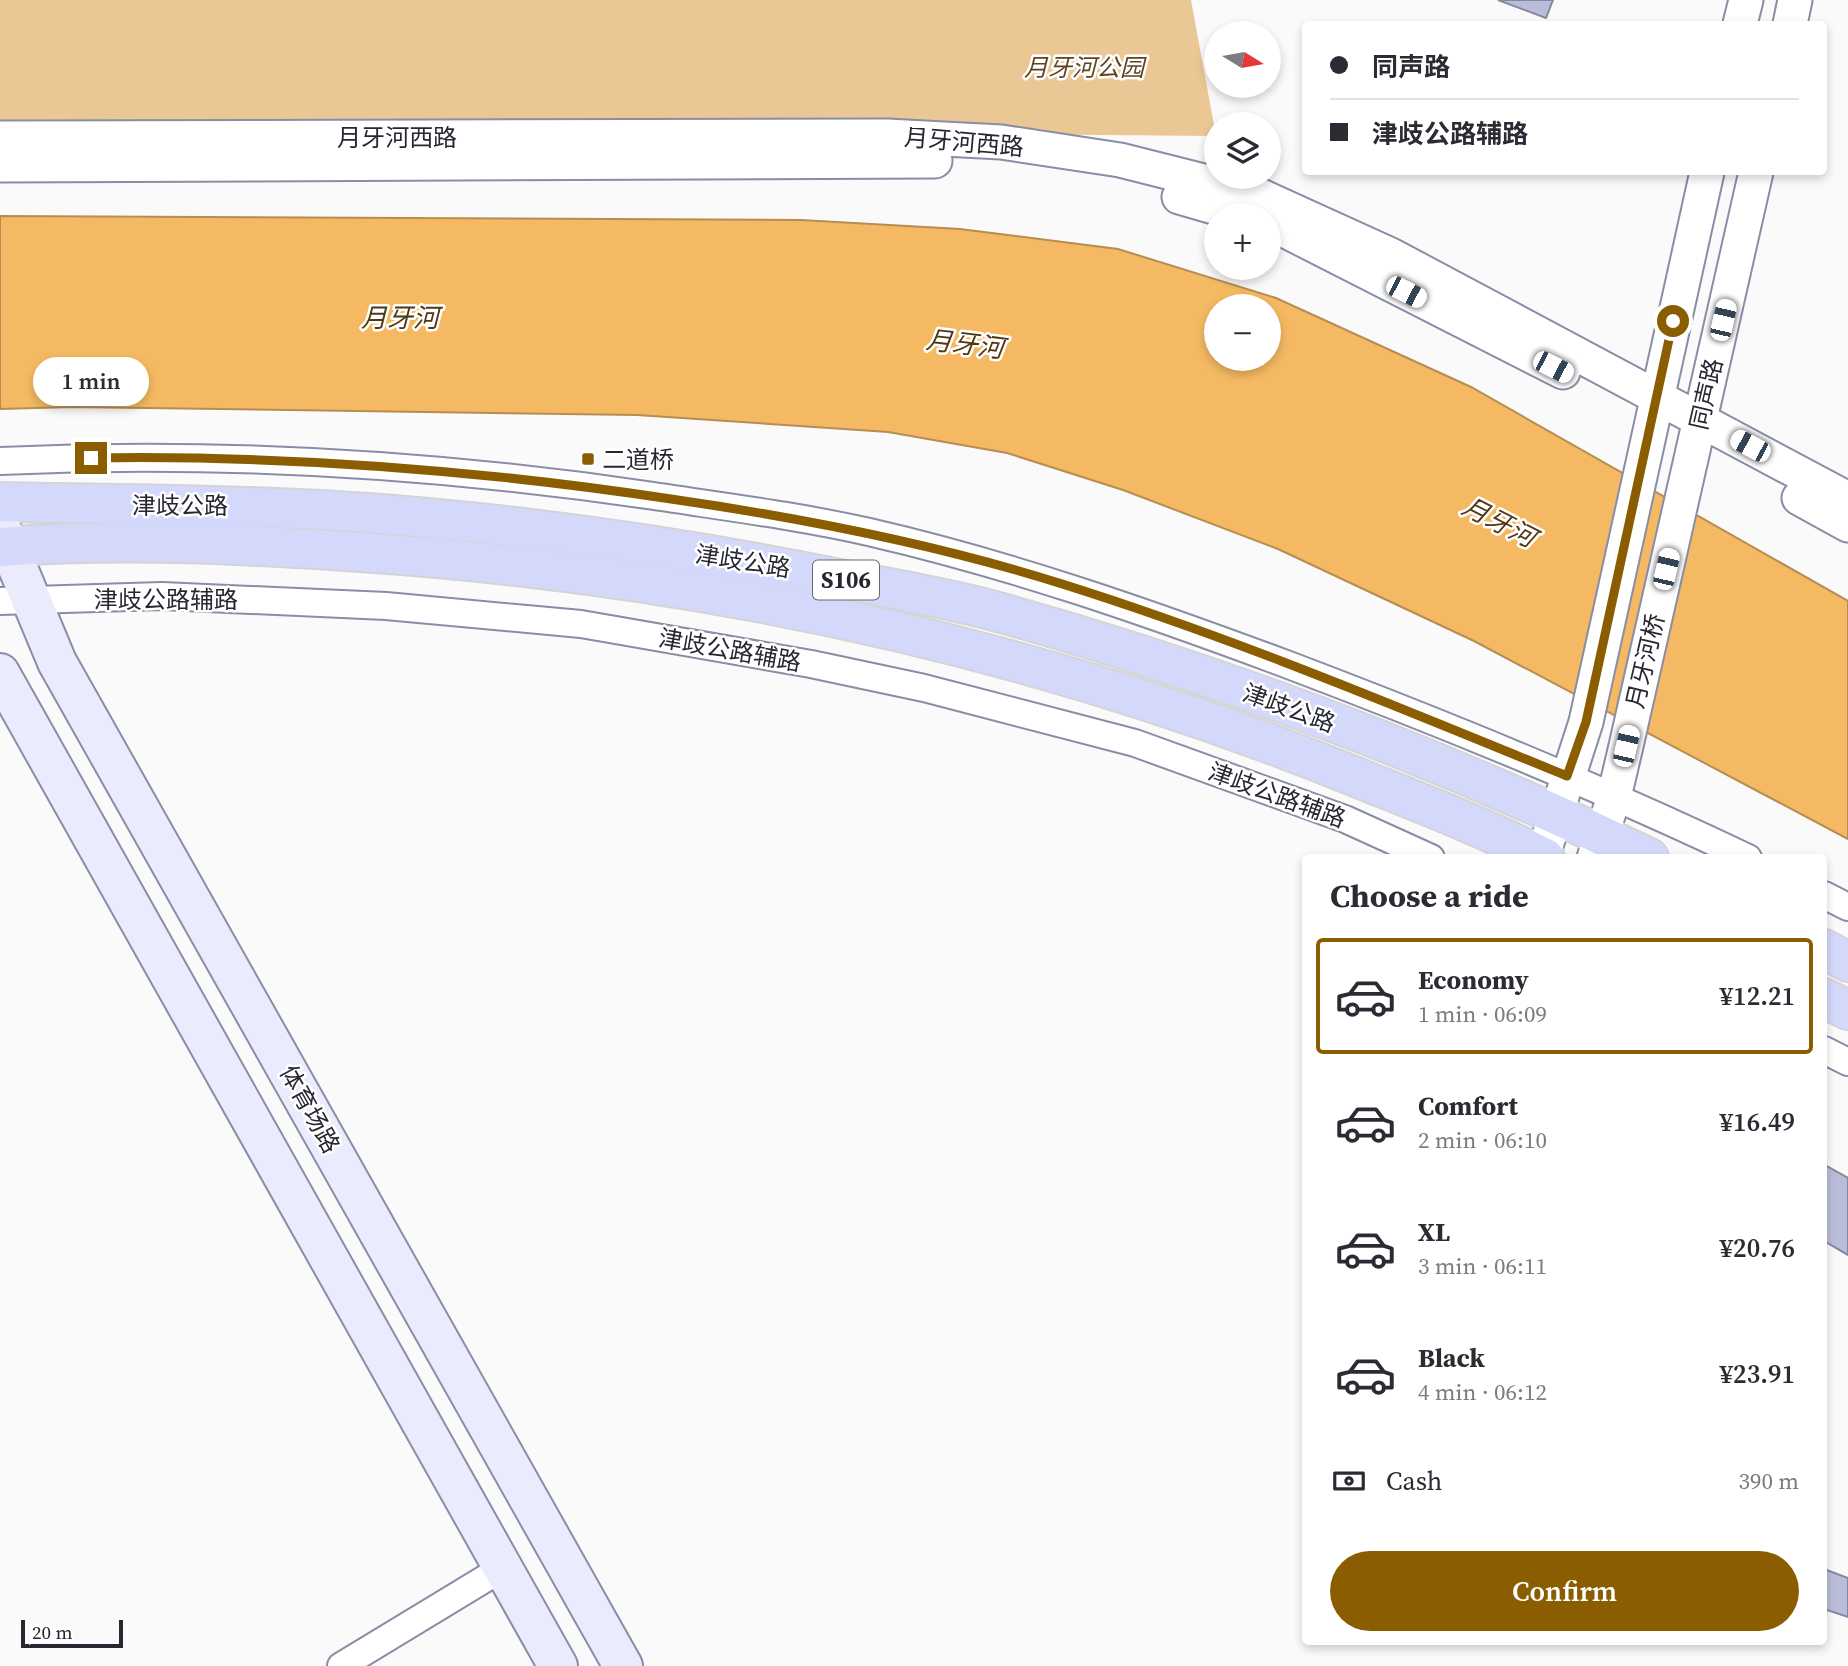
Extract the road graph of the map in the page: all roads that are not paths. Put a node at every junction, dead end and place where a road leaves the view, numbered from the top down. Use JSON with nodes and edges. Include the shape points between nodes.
{"nodes":[{"id":1,"x":1746,"y":0,"type":"edge"},
{"id":2,"x":1795,"y":0,"type":"edge"},
{"id":3,"x":1741,"y":21,"type":"edge"},
{"id":4,"x":1791,"y":21,"type":"edge"},
{"id":5,"x":0,"y":138,"type":"edge"},
{"id":6,"x":0,"y":165,"type":"edge"},
{"id":7,"x":1706,"y":175,"type":"edge"},
{"id":8,"x":1755,"y":175,"type":"edge"},
{"id":9,"x":1204,"y":204,"type":"edge"},
{"id":10,"x":1281,"y":229,"type":"edge"},
{"id":11,"x":1653,"y":406,"type":"junction"},
{"id":12,"x":1698,"y":429,"type":"junction"},
{"id":13,"x":0,"y":461,"type":"edge"},
{"id":14,"x":1641,"y":471,"type":"joint"},
{"id":15,"x":1684,"y":494,"type":"joint"},
{"id":16,"x":1848,"y":499,"type":"edge"},
{"id":17,"x":0,"y":502,"type":"edge"},
{"id":18,"x":1848,"y":526,"type":"edge"},
{"id":19,"x":2,"y":535,"type":"edge"},
{"id":20,"x":15,"y":600,"type":"edge"},
{"id":21,"x":0,"y":673,"type":"edge"},
{"id":22,"x":1567,"y":776,"type":"junction"},
{"id":23,"x":1614,"y":797,"type":"junction"},
{"id":24,"x":1555,"y":814,"type":"junction"},
{"id":25,"x":1597,"y":846,"type":"edge"},
{"id":26,"x":1422,"y":854,"type":"edge"},
{"id":27,"x":1536,"y":854,"type":"edge"},
{"id":28,"x":1544,"y":854,"type":"edge"},
{"id":29,"x":1632,"y":854,"type":"edge"},
{"id":30,"x":1739,"y":854,"type":"edge"},
{"id":31,"x":1827,"y":896,"type":"edge"},
{"id":32,"x":1848,"y":907,"type":"edge"},
{"id":33,"x":1827,"y":950,"type":"edge"},
{"id":34,"x":1848,"y":962,"type":"edge"},
{"id":35,"x":1827,"y":1000,"type":"edge"},
{"id":36,"x":1848,"y":1010,"type":"edge"},
{"id":37,"x":1827,"y":1052,"type":"edge"},
{"id":38,"x":1848,"y":1062,"type":"edge"},
{"id":39,"x":501,"y":1569,"type":"junction"},
{"id":40,"x":341,"y":1666,"type":"edge"},
{"id":41,"x":558,"y":1666,"type":"edge"},
{"id":42,"x":623,"y":1666,"type":"edge"}],
"edges":[{"from":1,"to":3,"type":"street"},
{"from":2,"to":4,"type":"street"},
{"from":5,"to":11,"type":"street","name":"月牙河西路","via":[[887,136],[1001,142],[1106,158],[1259,195],[1391,255]]},
{"from":6,"to":9,"type":"street","name":"月牙河西路","via":[[895,159],[1015,165],[1162,191]]},
{"from":7,"to":11,"type":"street","name":"同声路"},
{"from":8,"to":12,"type":"street","name":"同声路"},
{"from":10,"to":11,"type":"street","name":"月牙河西路"},
{"from":11,"to":12,"type":"street","name":"月牙河西路"},
{"from":11,"to":14,"type":"street","name":"同声路"},
{"from":12,"to":15,"type":"street","name":"同声路"},
{"from":12,"to":16,"type":"street","name":"月牙河西路"},
{"from":12,"to":18,"type":"street","name":"月牙河西路"},
{"from":13,"to":22,"type":"street","via":[[162,456],[404,467],[609,489],[779,514],[1059,582],[1395,705]]},
{"from":14,"to":22,"type":"street","name":"月牙河桥","via":[[1586,722]]},
{"from":15,"to":23,"type":"street","name":"月牙河桥"},
{"from":17,"to":24,"type":"main road","name":"津歧公路","number":"S106","via":[[217,504],[426,517],[568,533],[890,588],[1008,615],[1274,701]]},
{"from":19,"to":20,"type":"main road","name":"体育场路"},
{"from":19,"to":27,"type":"main road","name":"津歧公路","number":"S106","via":[[93,544],[288,547],[438,557],[668,585],[901,630],[1041,667],[1258,737]]},
{"from":20,"to":26,"type":"street","name":"津歧公路辅路","via":[[162,597],[386,606],[582,624],[811,664],[1135,743],[1345,819]]},
{"from":20,"to":42,"type":"main road","name":"体育场路","via":[[64,674]]},
{"from":21,"to":39,"type":"main road"},
{"from":22,"to":23,"type":"street"},
{"from":22,"to":24,"type":"street"},
{"from":23,"to":25,"type":"street"},
{"from":23,"to":30,"type":"street"},
{"from":24,"to":25,"type":"main road","name":"津歧公路","number":"S106"},
{"from":24,"to":28,"type":"street"},
{"from":25,"to":29,"type":"main road","name":"津歧公路","number":"S106"},
{"from":31,"to":32,"type":"street"},
{"from":33,"to":34,"type":"main road"},
{"from":35,"to":36,"type":"main road"},
{"from":37,"to":38,"type":"street"},
{"from":39,"to":40,"type":"street"},
{"from":39,"to":41,"type":"main road"}]}
